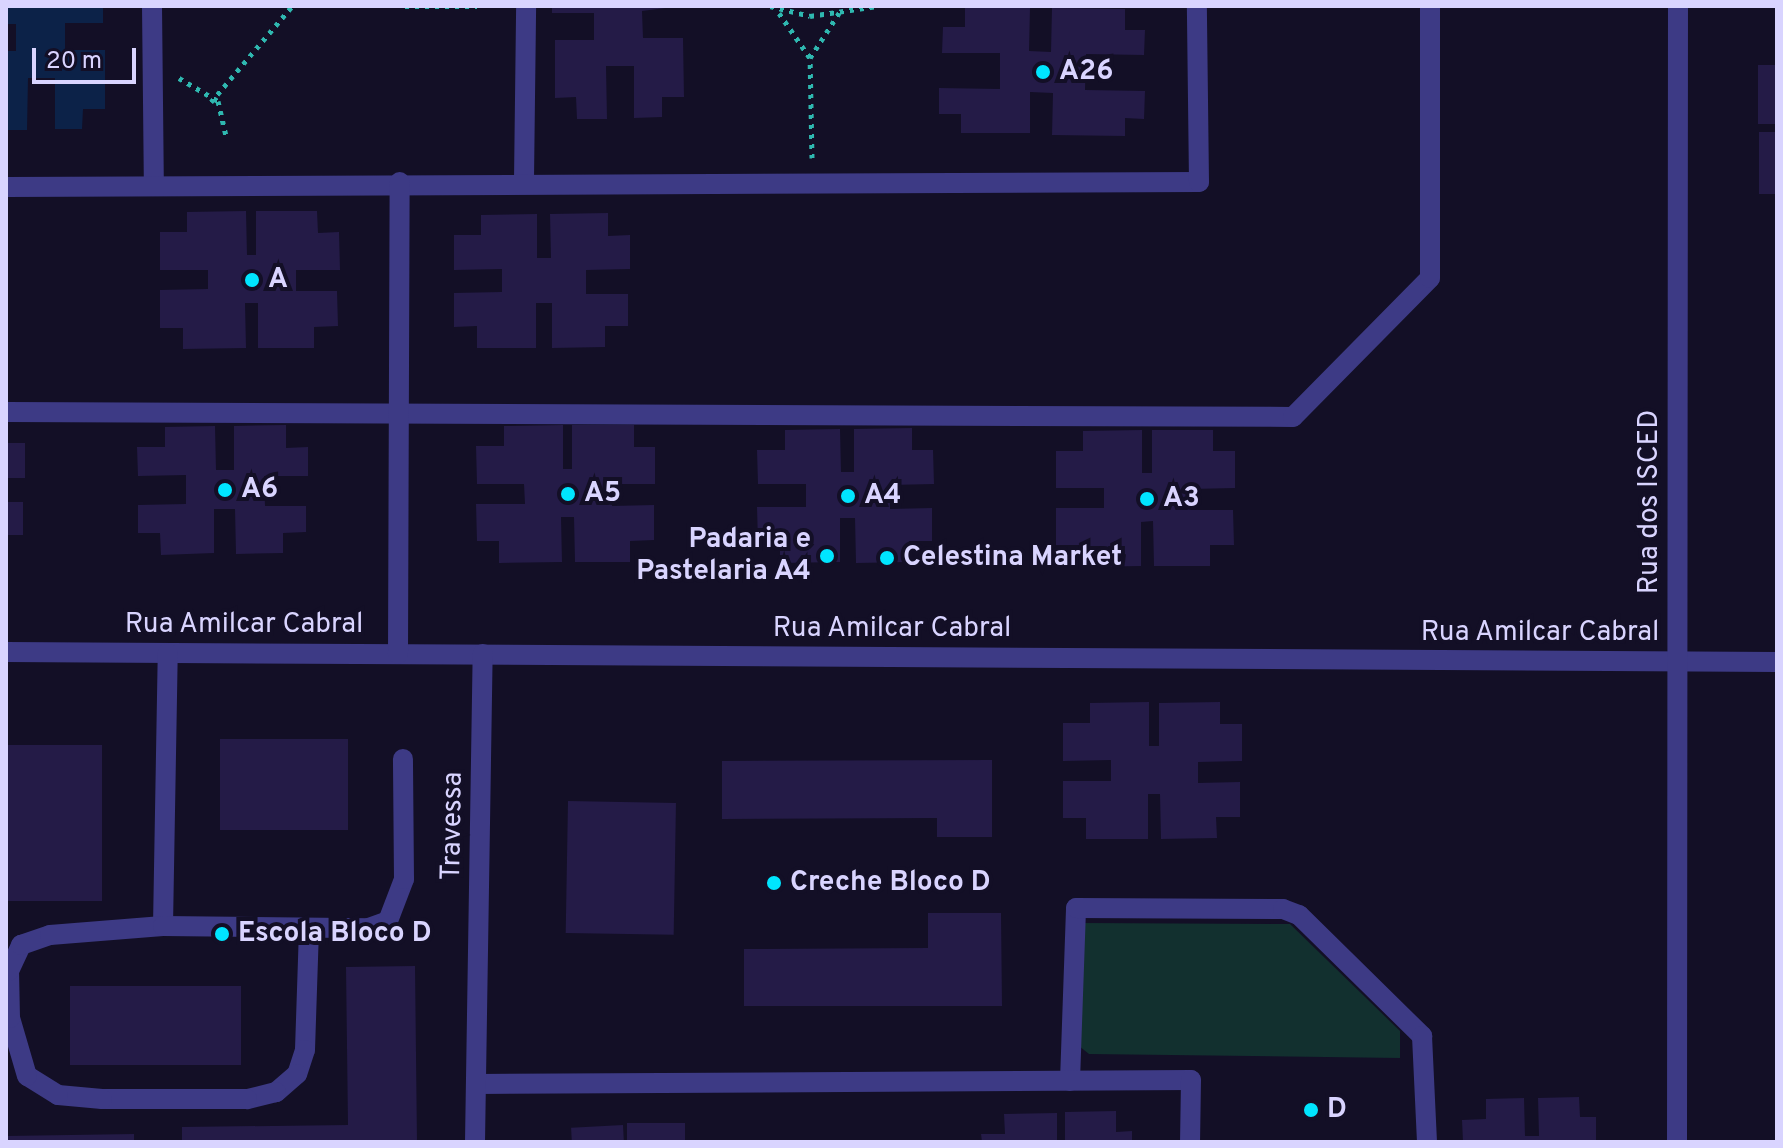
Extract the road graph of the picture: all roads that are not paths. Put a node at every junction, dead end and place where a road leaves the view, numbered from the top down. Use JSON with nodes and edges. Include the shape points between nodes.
{"nodes":[{"id":1,"x":152,"y":6,"type":"edge"},
{"id":2,"x":526,"y":6,"type":"edge"},
{"id":3,"x":1197,"y":6,"type":"edge"},
{"id":4,"x":1430,"y":6,"type":"edge"},
{"id":5,"x":1678,"y":6,"type":"edge"},
{"id":6,"x":524,"y":180,"type":"junction"},
{"id":7,"x":400,"y":182,"type":"junction"},
{"id":8,"x":154,"y":183,"type":"junction"},
{"id":9,"x":6,"y":187,"type":"edge"},
{"id":10,"x":6,"y":412,"type":"edge"},
{"id":11,"x":401,"y":414,"type":"junction"},
{"id":12,"x":6,"y":652,"type":"edge"},
{"id":13,"x":168,"y":653,"type":"junction"},
{"id":14,"x":398,"y":654,"type":"junction"},
{"id":15,"x":483,"y":654,"type":"junction"},
{"id":16,"x":1678,"y":662,"type":"junction"},
{"id":17,"x":1777,"y":662,"type":"edge"},
{"id":18,"x":403,"y":759,"type":"dead end"},
{"id":19,"x":163,"y":926,"type":"junction"},
{"id":20,"x":309,"y":929,"type":"junction"},
{"id":21,"x":1070,"y":1081,"type":"junction"},
{"id":22,"x":477,"y":1084,"type":"junction"},
{"id":23,"x":475,"y":1142,"type":"edge"},
{"id":24,"x":1190,"y":1142,"type":"edge"},
{"id":25,"x":1427,"y":1142,"type":"edge"},
{"id":26,"x":1677,"y":1142,"type":"edge"}],
"edges":[{"from":1,"to":8,"type":"street"},
{"from":2,"to":6,"type":"street"},
{"from":3,"to":6,"type":"street","via":[[1199,182]]},
{"from":4,"to":11,"type":"street","via":[[1430,278],[1293,417]]},
{"from":5,"to":16,"type":"street","name":"Rua dos ISCED"},
{"from":6,"to":7,"type":"street"},
{"from":7,"to":8,"type":"street"},
{"from":7,"to":11,"type":"street"},
{"from":8,"to":9,"type":"street"},
{"from":10,"to":11,"type":"street"},
{"from":11,"to":14,"type":"street"},
{"from":12,"to":13,"type":"street","name":"Rua Amilcar Cabral"},
{"from":13,"to":14,"type":"street","name":"Rua Amilcar Cabral"},
{"from":13,"to":19,"type":"street"},
{"from":14,"to":15,"type":"street","name":"Rua Amilcar Cabral"},
{"from":15,"to":16,"type":"street","name":"Rua Amilcar Cabral"},
{"from":15,"to":22,"type":"street","name":"Travessa"},
{"from":16,"to":17,"type":"street","name":"Rua Amilcar Cabral"},
{"from":16,"to":26,"type":"street","name":"Rua dos ISCED"},
{"from":18,"to":20,"type":"street","via":[[399,904],[388,921],[369,928]]},
{"from":19,"to":20,"type":"street"},
{"from":19,"to":20,"type":"street","via":[[50,935],[21,945],[9,971],[10,1018],[27,1076],[58,1095],[102,1099],[247,1099],[276,1092],[297,1074],[305,1050]]},
{"from":21,"to":22,"type":"street"},
{"from":21,"to":24,"type":"street","via":[[1191,1080]]},
{"from":21,"to":25,"type":"street","via":[[1076,908],[1283,909],[1299,915],[1422,1036]]},
{"from":22,"to":23,"type":"street","name":"Travessa"}]}
